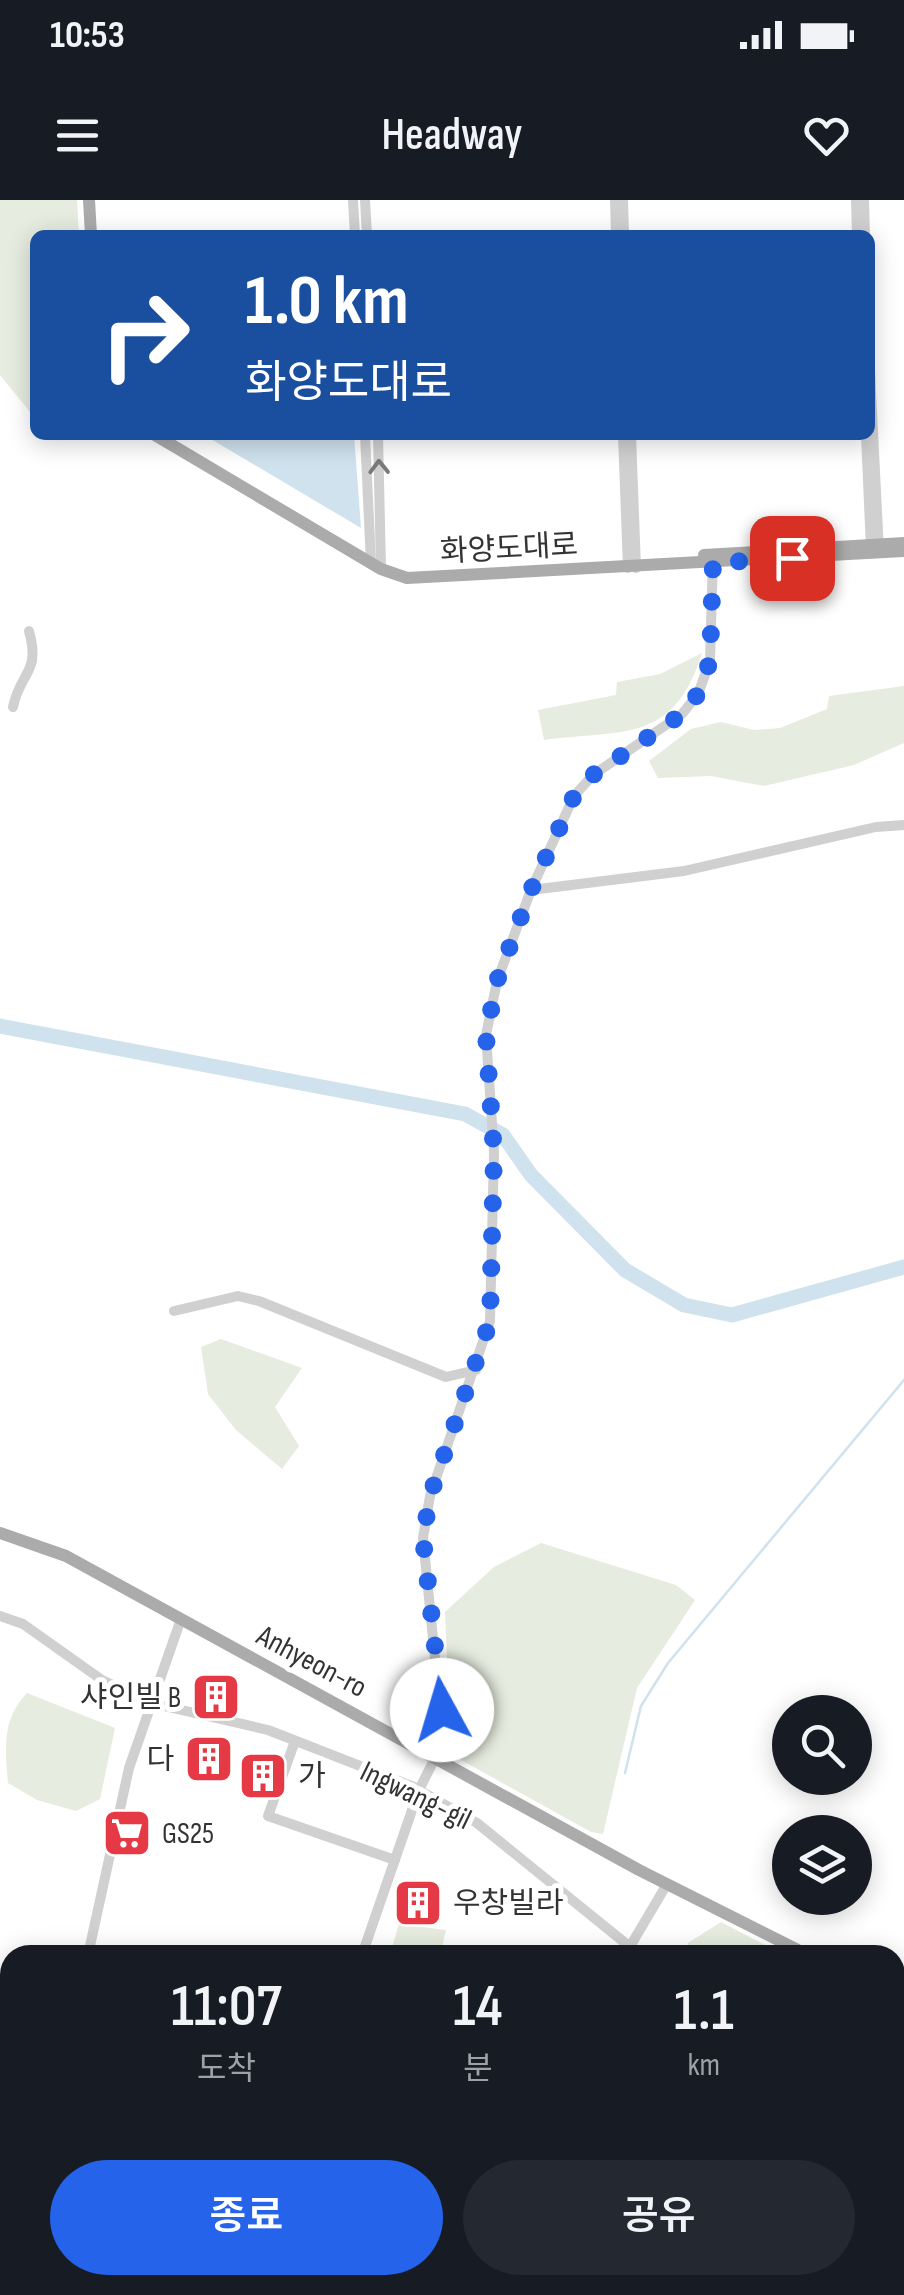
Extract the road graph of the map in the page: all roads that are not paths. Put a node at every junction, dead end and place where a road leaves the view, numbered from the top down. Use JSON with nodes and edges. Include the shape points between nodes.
{"nodes":[{"id":1,"x":92,"y":200,"type":"edge"},
{"id":2,"x":353,"y":200,"type":"edge"},
{"id":3,"x":365,"y":200,"type":"edge"},
{"id":4,"x":619,"y":200,"type":"edge"},
{"id":5,"x":856,"y":200,"type":"edge"},
{"id":6,"x":864,"y":200,"type":"edge"},
{"id":7,"x":94,"y":230,"type":"edge"},
{"id":8,"x":355,"y":230,"type":"edge"},
{"id":9,"x":367,"y":230,"type":"edge"},
{"id":10,"x":616,"y":230,"type":"edge"},
{"id":11,"x":623,"y":230,"type":"edge"},
{"id":12,"x":858,"y":230,"type":"edge"},
{"id":13,"x":865,"y":230,"type":"edge"},
{"id":14,"x":164,"y":440,"type":"edge"},
{"id":15,"x":172,"y":440,"type":"edge"},
{"id":16,"x":365,"y":440,"type":"edge"},
{"id":17,"x":378,"y":440,"type":"edge"},
{"id":18,"x":623,"y":440,"type":"edge"},
{"id":19,"x":631,"y":440,"type":"edge"},
{"id":20,"x":866,"y":440,"type":"edge"},
{"id":21,"x":872,"y":440,"type":"edge"},
{"id":22,"x":904,"y":542,"type":"edge"},
{"id":23,"x":875,"y":548,"type":"junction"},
{"id":24,"x":904,"y":552,"type":"edge"},
{"id":25,"x":713,"y":559,"type":"junction"},
{"id":26,"x":376,"y":563,"type":"junction"},
{"id":27,"x":631,"y":564,"type":"junction"},
{"id":28,"x":28,"y":631,"type":"dead end"},
{"id":29,"x":13,"y":707,"type":"dead end"},
{"id":30,"x":904,"y":825,"type":"edge"},
{"id":31,"x":531,"y":890,"type":"junction"},
{"id":32,"x":174,"y":1311,"type":"dead end"},
{"id":33,"x":476,"y":1370,"type":"junction"},
{"id":34,"x":0,"y":1534,"type":"edge"},
{"id":35,"x":0,"y":1616,"type":"edge"},
{"id":36,"x":182,"y":1620,"type":"junction"},
{"id":37,"x":151,"y":1702,"type":"junction"},
{"id":38,"x":294,"y":1741,"type":"junction"},
{"id":39,"x":436,"y":1756,"type":"junction"},
{"id":40,"x":419,"y":1790,"type":"junction"},
{"id":41,"x":395,"y":1860,"type":"junction"},
{"id":42,"x":667,"y":1884,"type":"junction"},
{"id":43,"x":90,"y":1945,"type":"edge"},
{"id":44,"x":365,"y":1945,"type":"edge"},
{"id":45,"x":624,"y":1945,"type":"edge"},
{"id":46,"x":636,"y":1945,"type":"edge"},
{"id":47,"x":776,"y":1945,"type":"edge"}],
"edges":[{"from":1,"to":7,"type":"main road"},
{"from":2,"to":8,"type":"street"},
{"from":3,"to":9,"type":"street"},
{"from":4,"to":10,"type":"street"},
{"from":4,"to":11,"type":"street"},
{"from":5,"to":12,"type":"street"},
{"from":6,"to":13,"type":"street"},
{"from":14,"to":26,"type":"main road","name":"화양도대로"},
{"from":15,"to":26,"type":"main road","name":"화양도대로"},
{"from":16,"to":26,"type":"street"},
{"from":26,"to":17,"type":"street","one_way":true},
{"from":18,"to":27,"type":"street"},
{"from":19,"to":27,"type":"street"},
{"from":20,"to":23,"type":"street"},
{"from":21,"to":23,"type":"street"},
{"from":22,"to":23,"type":"main road","name":"화양도대로"},
{"from":23,"to":24,"type":"main road","name":"화양도대로"},
{"from":23,"to":25,"type":"main road","name":"화양도대로"},
{"from":25,"to":27,"type":"main road","name":"화양도대로"},
{"from":25,"to":31,"type":"street","via":[[710,661],[698,694],[682,714],[593,775],[574,796]]},
{"from":26,"to":27,"type":"main road","name":"화양도대로","via":[[408,578]]},
{"from":28,"to":29,"type":"street","via":[[35,658]]},
{"from":30,"to":31,"type":"street","via":[[684,871]]},
{"from":31,"to":33,"type":"street","via":[[489,1019],[492,1301]]},
{"from":32,"to":33,"type":"street","via":[[238,1296],[446,1377]]},
{"from":33,"to":39,"type":"street","via":[[430,1496],[423,1538],[442,1710]]},
{"from":34,"to":36,"type":"main road","name":"Anhyeon-ro","via":[[66,1556]]},
{"from":35,"to":37,"type":"street","name":"Ingwang-gil","via":[[23,1624],[102,1680]]},
{"from":36,"to":37,"type":"street"},
{"from":36,"to":39,"type":"main road","name":"Anhyeon-ro"},
{"from":37,"to":38,"type":"street","name":"Ingwang-gil"},
{"from":37,"to":43,"type":"street","via":[[110,1841]]},
{"from":38,"to":40,"type":"street","name":"Ingwang-gil"},
{"from":38,"to":41,"type":"street","via":[[268,1816]]},
{"from":39,"to":40,"type":"street"},
{"from":39,"to":42,"type":"main road","name":"Anhyeon-ro"},
{"from":40,"to":41,"type":"street"},
{"from":40,"to":45,"type":"street","name":"Ingwang-gil","via":[[477,1823]]},
{"from":41,"to":44,"type":"street"},
{"from":42,"to":46,"type":"street"},
{"from":42,"to":47,"type":"main road","name":"Anhyeon-ro"}]}
